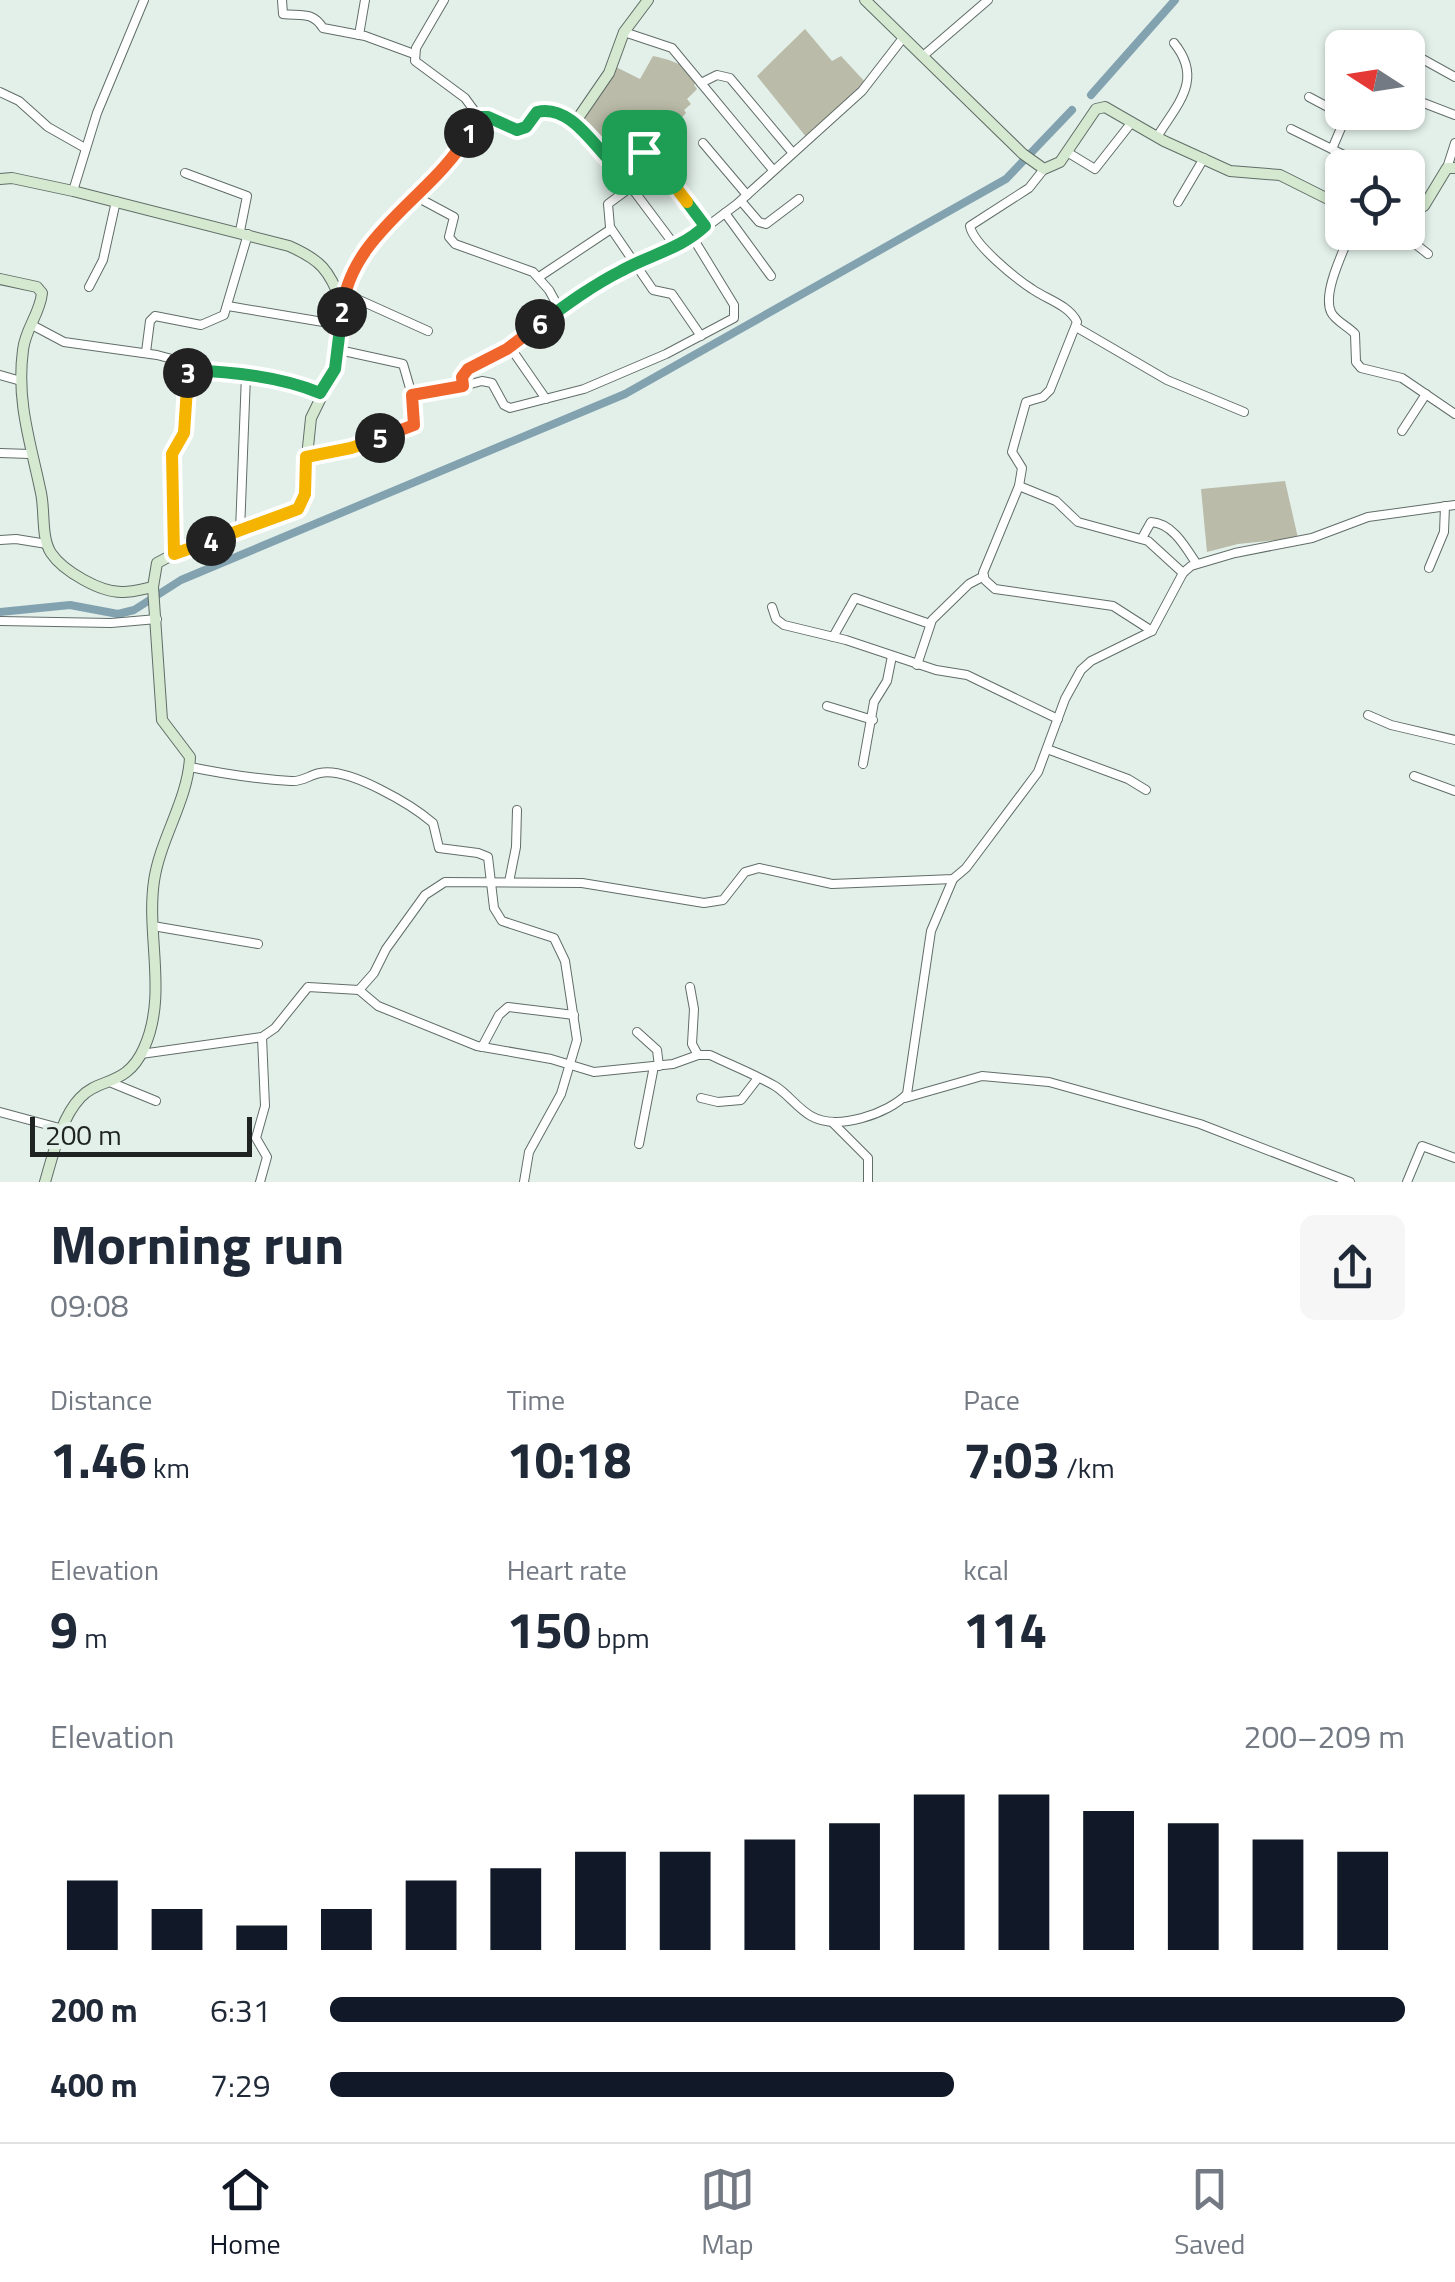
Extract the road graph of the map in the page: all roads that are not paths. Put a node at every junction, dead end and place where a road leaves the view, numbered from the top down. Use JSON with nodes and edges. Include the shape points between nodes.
{"nodes":[{"id":1,"x":282,"y":0,"type":"edge"},
{"id":2,"x":365,"y":0,"type":"edge"},
{"id":3,"x":432,"y":0,"type":"edge"},
{"id":4,"x":648,"y":0,"type":"edge"},
{"id":5,"x":865,"y":0,"type":"edge"},
{"id":6,"x":988,"y":0,"type":"edge"},
{"id":7,"x":142,"y":1,"type":"edge"},
{"id":8,"x":443,"y":2,"type":"edge"},
{"id":9,"x":624,"y":32,"type":"junction"},
{"id":10,"x":359,"y":34,"type":"junction"},
{"id":11,"x":903,"y":38,"type":"junction"},
{"id":12,"x":1174,"y":44,"type":"dead end"},
{"id":13,"x":414,"y":54,"type":"junction"},
{"id":14,"x":923,"y":56,"type":"junction"},
{"id":15,"x":1425,"y":60,"type":"edge"},
{"id":16,"x":1455,"y":77,"type":"edge"},
{"id":17,"x":701,"y":83,"type":"junction"},
{"id":18,"x":0,"y":92,"type":"edge"},
{"id":19,"x":1309,"y":97,"type":"dead end"},
{"id":20,"x":1425,"y":104,"type":"edge"},
{"id":21,"x":1455,"y":115,"type":"edge"},
{"id":22,"x":479,"y":117,"type":"junction"},
{"id":23,"x":576,"y":122,"type":"junction"},
{"id":24,"x":1132,"y":122,"type":"junction"},
{"id":25,"x":1291,"y":129,"type":"dead end"},
{"id":26,"x":1156,"y":137,"type":"junction"},
{"id":27,"x":703,"y":142,"type":"dead end"},
{"id":28,"x":1455,"y":143,"type":"edge"},
{"id":29,"x":86,"y":148,"type":"junction"},
{"id":30,"x":1332,"y":149,"type":"joint"},
{"id":31,"x":792,"y":152,"type":"junction"},
{"id":32,"x":1067,"y":152,"type":"junction"},
{"id":33,"x":1204,"y":158,"type":"junction"},
{"id":34,"x":616,"y":167,"type":"junction"},
{"id":35,"x":1041,"y":167,"type":"junction"},
{"id":36,"x":1451,"y":168,"type":"edge"},
{"id":37,"x":773,"y":170,"type":"junction"},
{"id":38,"x":185,"y":173,"type":"dead end"},
{"id":39,"x":0,"y":178,"type":"edge"},
{"id":40,"x":631,"y":187,"type":"junction"},
{"id":41,"x":74,"y":191,"type":"junction"},
{"id":42,"x":413,"y":195,"type":"junction"},
{"id":43,"x":1325,"y":196,"type":"edge"},
{"id":44,"x":744,"y":198,"type":"junction"},
{"id":45,"x":799,"y":199,"type":"dead end"},
{"id":46,"x":116,"y":201,"type":"junction"},
{"id":47,"x":1178,"y":202,"type":"dead end"},
{"id":48,"x":1425,"y":204,"type":"edge"},
{"id":49,"x":725,"y":213,"type":"junction"},
{"id":50,"x":705,"y":226,"type":"junction"},
{"id":51,"x":612,"y":230,"type":"junction"},
{"id":52,"x":244,"y":232,"type":"junction"},
{"id":53,"x":692,"y":238,"type":"junction"},
{"id":54,"x":676,"y":247,"type":"junction"},
{"id":55,"x":1345,"y":250,"type":"edge"},
{"id":56,"x":1423,"y":250,"type":"edge"},
{"id":57,"x":1428,"y":254,"type":"dead end"},
{"id":58,"x":636,"y":263,"type":"junction"},
{"id":59,"x":771,"y":276,"type":"dead end"},
{"id":60,"x":539,"y":277,"type":"junction"},
{"id":61,"x":0,"y":278,"type":"edge"},
{"id":62,"x":89,"y":287,"type":"dead end"},
{"id":63,"x":344,"y":299,"type":"junction"},
{"id":64,"x":228,"y":306,"type":"junction"},
{"id":65,"x":560,"y":310,"type":"junction"},
{"id":66,"x":32,"y":325,"type":"junction"},
{"id":67,"x":341,"y":325,"type":"junction"},
{"id":68,"x":1076,"y":327,"type":"junction"},
{"id":69,"x":428,"y":331,"type":"dead end"},
{"id":70,"x":701,"y":336,"type":"junction"},
{"id":71,"x":510,"y":346,"type":"junction"},
{"id":72,"x":339,"y":350,"type":"junction"},
{"id":73,"x":146,"y":352,"type":"junction"},
{"id":74,"x":188,"y":370,"type":"junction"},
{"id":75,"x":0,"y":375,"type":"edge"},
{"id":76,"x":246,"y":376,"type":"junction"},
{"id":77,"x":22,"y":381,"type":"junction"},
{"id":78,"x":463,"y":386,"type":"junction"},
{"id":79,"x":320,"y":393,"type":"junction"},
{"id":80,"x":1426,"y":394,"type":"junction"},
{"id":81,"x":412,"y":395,"type":"junction"},
{"id":82,"x":546,"y":399,"type":"junction"},
{"id":83,"x":1244,"y":412,"type":"dead end"},
{"id":84,"x":1455,"y":414,"type":"edge"},
{"id":85,"x":1402,"y":431,"type":"dead end"},
{"id":86,"x":0,"y":453,"type":"edge"},
{"id":87,"x":30,"y":454,"type":"junction"},
{"id":88,"x":306,"y":457,"type":"junction"},
{"id":89,"x":1019,"y":486,"type":"junction"},
{"id":90,"x":1450,"y":505,"type":"edge"},
{"id":91,"x":240,"y":530,"type":"junction"},
{"id":92,"x":1142,"y":538,"type":"junction"},
{"id":93,"x":0,"y":540,"type":"edge"},
{"id":94,"x":47,"y":544,"type":"junction"},
{"id":95,"x":174,"y":554,"type":"junction"},
{"id":96,"x":1196,"y":563,"type":"junction"},
{"id":97,"x":1430,"y":568,"type":"dead end"},
{"id":98,"x":1183,"y":574,"type":"junction"},
{"id":99,"x":984,"y":576,"type":"junction"},
{"id":100,"x":154,"y":591,"type":"junction"},
{"id":101,"x":772,"y":607,"type":"dead end"},
{"id":102,"x":157,"y":617,"type":"junction"},
{"id":103,"x":0,"y":621,"type":"edge"},
{"id":104,"x":930,"y":624,"type":"junction"},
{"id":105,"x":1152,"y":631,"type":"junction"},
{"id":106,"x":833,"y":637,"type":"junction"},
{"id":107,"x":892,"y":656,"type":"junction"},
{"id":108,"x":917,"y":664,"type":"junction"},
{"id":109,"x":827,"y":706,"type":"dead end"},
{"id":110,"x":1368,"y":715,"type":"dead end"},
{"id":111,"x":1058,"y":718,"type":"junction"},
{"id":112,"x":873,"y":720,"type":"junction"},
{"id":113,"x":1455,"y":740,"type":"edge"},
{"id":114,"x":1048,"y":749,"type":"junction"},
{"id":115,"x":863,"y":764,"type":"dead end"},
{"id":116,"x":190,"y":766,"type":"junction"},
{"id":117,"x":1414,"y":776,"type":"dead end"},
{"id":118,"x":1146,"y":790,"type":"dead end"},
{"id":119,"x":1455,"y":791,"type":"edge"},
{"id":120,"x":517,"y":810,"type":"dead end"},
{"id":121,"x":953,"y":879,"type":"junction"},
{"id":122,"x":493,"y":881,"type":"junction"},
{"id":123,"x":509,"y":882,"type":"junction"},
{"id":124,"x":153,"y":926,"type":"junction"},
{"id":125,"x":258,"y":944,"type":"dead end"},
{"id":126,"x":690,"y":987,"type":"dead end"},
{"id":127,"x":359,"y":990,"type":"junction"},
{"id":128,"x":574,"y":1015,"type":"junction"},
{"id":129,"x":637,"y":1032,"type":"dead end"},
{"id":130,"x":262,"y":1038,"type":"junction"},
{"id":131,"x":482,"y":1048,"type":"junction"},
{"id":132,"x":141,"y":1054,"type":"junction"},
{"id":133,"x":698,"y":1055,"type":"junction"},
{"id":134,"x":570,"y":1065,"type":"junction"},
{"id":135,"x":656,"y":1066,"type":"junction"},
{"id":136,"x":758,"y":1078,"type":"junction"},
{"id":137,"x":112,"y":1083,"type":"junction"},
{"id":138,"x":701,"y":1098,"type":"dead end"},
{"id":139,"x":904,"y":1098,"type":"junction"},
{"id":140,"x":156,"y":1101,"type":"dead end"},
{"id":141,"x":0,"y":1112,"type":"edge"},
{"id":142,"x":832,"y":1122,"type":"junction"},
{"id":143,"x":63,"y":1129,"type":"junction"},
{"id":144,"x":639,"y":1144,"type":"dead end"},
{"id":145,"x":1455,"y":1158,"type":"edge"},
{"id":146,"x":46,"y":1182,"type":"edge"},
{"id":147,"x":260,"y":1182,"type":"edge"},
{"id":148,"x":524,"y":1182,"type":"edge"},
{"id":149,"x":868,"y":1182,"type":"edge"},
{"id":150,"x":1350,"y":1182,"type":"edge"},
{"id":151,"x":1407,"y":1182,"type":"edge"}],
"edges":[{"from":1,"to":10,"type":"street","via":[[283,14],[307,14],[322,28]]},
{"from":2,"to":10,"type":"street"},
{"from":3,"to":8,"type":"street"},
{"from":4,"to":9,"type":"street"},
{"from":5,"to":11,"type":"street"},
{"from":6,"to":14,"type":"street"},
{"from":7,"to":29,"type":"street"},
{"from":8,"to":13,"type":"street"},
{"from":9,"to":17,"type":"street","via":[[672,48]]},
{"from":9,"to":23,"type":"street","via":[[609,74]]},
{"from":10,"to":13,"type":"street"},
{"from":11,"to":14,"type":"street"},
{"from":11,"to":31,"type":"street","via":[[862,91]]},
{"from":12,"to":26,"type":"street","via":[[1190,75]]},
{"from":13,"to":22,"type":"street","via":[[418,65],[465,98]]},
{"from":14,"to":35,"type":"street"},
{"from":15,"to":16,"type":"street"},
{"from":17,"to":31,"type":"street","via":[[717,74],[730,78]]},
{"from":17,"to":37,"type":"street"},
{"from":18,"to":29,"type":"street"},
{"from":19,"to":30,"type":"street","via":[[1341,114]]},
{"from":20,"to":21,"type":"street"},
{"from":22,"to":23,"type":"street","via":[[517,130],[541,111]]},
{"from":22,"to":42,"type":"street","via":[[454,156]]},
{"from":23,"to":34,"type":"street"},
{"from":24,"to":26,"type":"street"},
{"from":24,"to":32,"type":"street","via":[[1100,107]]},
{"from":24,"to":32,"type":"street","via":[[1095,170]]},
{"from":25,"to":30,"type":"street"},
{"from":26,"to":33,"type":"street"},
{"from":27,"to":44,"type":"street"},
{"from":28,"to":36,"type":"street"},
{"from":29,"to":41,"type":"street"},
{"from":31,"to":37,"type":"street"},
{"from":32,"to":35,"type":"street","via":[[1054,166]]},
{"from":33,"to":43,"type":"street","via":[[1230,171],[1280,175]]},
{"from":33,"to":47,"type":"street"},
{"from":34,"to":40,"type":"street"},
{"from":34,"to":50,"type":"street","via":[[649,153]]},
{"from":35,"to":68,"type":"street","via":[[1028,188],[972,221],[970,231],[1028,286],[1071,312]]},
{"from":36,"to":48,"type":"street"},
{"from":37,"to":44,"type":"street"},
{"from":38,"to":52,"type":"street","via":[[247,196]]},
{"from":39,"to":41,"type":"street"},
{"from":40,"to":51,"type":"street","via":[[608,204]]},
{"from":40,"to":54,"type":"street"},
{"from":41,"to":46,"type":"street"},
{"from":42,"to":60,"type":"street","via":[[454,217],[454,244]]},
{"from":42,"to":63,"type":"street","via":[[373,243]]},
{"from":44,"to":45,"type":"street","via":[[766,224]]},
{"from":44,"to":49,"type":"street"},
{"from":46,"to":52,"type":"street"},
{"from":46,"to":62,"type":"street","via":[[103,260]]},
{"from":49,"to":50,"type":"street"},
{"from":49,"to":59,"type":"street"},
{"from":50,"to":53,"type":"street"},
{"from":51,"to":58,"type":"street"},
{"from":51,"to":60,"type":"street"},
{"from":52,"to":63,"type":"street","via":[[314,258]]},
{"from":52,"to":64,"type":"street"},
{"from":53,"to":54,"type":"street"},
{"from":53,"to":70,"type":"street","via":[[736,312]]},
{"from":54,"to":58,"type":"street"},
{"from":55,"to":80,"type":"street","via":[[1330,311],[1355,334],[1358,366],[1402,378]]},
{"from":56,"to":57,"type":"street"},
{"from":58,"to":65,"type":"street"},
{"from":58,"to":70,"type":"street","via":[[656,293],[669,292],[680,301]]},
{"from":60,"to":65,"type":"street"},
{"from":61,"to":66,"type":"street","via":[[40,289]]},
{"from":63,"to":67,"type":"street"},
{"from":63,"to":69,"type":"street"},
{"from":64,"to":67,"type":"street"},
{"from":64,"to":73,"type":"street","via":[[206,325],[152,318]]},
{"from":65,"to":71,"type":"street"},
{"from":66,"to":73,"type":"street","via":[[64,342]]},
{"from":66,"to":77,"type":"street"},
{"from":67,"to":72,"type":"street"},
{"from":68,"to":83,"type":"street","via":[[1167,380]]},
{"from":68,"to":89,"type":"street","via":[[1047,395],[1026,402],[1012,452],[1022,468]]},
{"from":70,"to":82,"type":"street","via":[[584,389]]},
{"from":71,"to":78,"type":"street","via":[[468,369]]},
{"from":71,"to":82,"type":"street"},
{"from":72,"to":79,"type":"street"},
{"from":72,"to":81,"type":"street","via":[[403,364]]},
{"from":73,"to":74,"type":"street"},
{"from":74,"to":76,"type":"street"},
{"from":74,"to":95,"type":"street","via":[[184,433],[172,454]]},
{"from":75,"to":77,"type":"street"},
{"from":76,"to":79,"type":"street"},
{"from":76,"to":91,"type":"street"},
{"from":77,"to":87,"type":"street"},
{"from":78,"to":81,"type":"street"},
{"from":78,"to":82,"type":"street","via":[[492,383],[507,408]]},
{"from":79,"to":88,"type":"street"},
{"from":80,"to":84,"type":"street"},
{"from":80,"to":85,"type":"street"},
{"from":81,"to":88,"type":"street","via":[[416,421],[410,427]]},
{"from":86,"to":87,"type":"street"},
{"from":87,"to":94,"type":"street"},
{"from":88,"to":91,"type":"street","via":[[302,505]]},
{"from":89,"to":92,"type":"street","via":[[1056,501],[1078,522]]},
{"from":89,"to":99,"type":"street"},
{"from":90,"to":96,"type":"street","via":[[1368,517],[1312,538]]},
{"from":90,"to":97,"type":"street"},
{"from":91,"to":95,"type":"street"},
{"from":92,"to":96,"type":"street","via":[[1150,522],[1158,522]]},
{"from":92,"to":98,"type":"street"},
{"from":93,"to":94,"type":"street"},
{"from":94,"to":100,"type":"street","via":[[59,562],[94,585]]},
{"from":95,"to":100,"type":"street","via":[[157,563]]},
{"from":96,"to":98,"type":"street"},
{"from":98,"to":105,"type":"street"},
{"from":99,"to":104,"type":"street"},
{"from":99,"to":105,"type":"street","via":[[995,588],[1113,606]]},
{"from":100,"to":102,"type":"street"},
{"from":101,"to":106,"type":"street","via":[[784,625]]},
{"from":102,"to":103,"type":"street","via":[[119,623]]},
{"from":102,"to":116,"type":"street","via":[[162,720],[188,750]]},
{"from":104,"to":106,"type":"street","via":[[855,598]]},
{"from":104,"to":108,"type":"street"},
{"from":105,"to":111,"type":"street","via":[[1081,670]]},
{"from":106,"to":107,"type":"street"},
{"from":107,"to":108,"type":"street"},
{"from":107,"to":112,"type":"street"},
{"from":108,"to":111,"type":"street","via":[[967,676]]},
{"from":109,"to":112,"type":"street"},
{"from":110,"to":113,"type":"street"},
{"from":111,"to":114,"type":"street"},
{"from":112,"to":115,"type":"street"},
{"from":114,"to":118,"type":"street"},
{"from":114,"to":121,"type":"street","via":[[1033,779]]},
{"from":116,"to":122,"type":"street","via":[[297,782],[332,773],[386,792],[433,823],[439,848],[488,857]]},
{"from":116,"to":124,"type":"street","via":[[158,862]]},
{"from":117,"to":119,"type":"street"},
{"from":120,"to":123,"type":"street"},
{"from":121,"to":123,"type":"street","via":[[832,884],[758,868],[744,872],[722,900],[704,903],[582,883]]},
{"from":121,"to":139,"type":"street","via":[[931,931]]},
{"from":122,"to":123,"type":"street"},
{"from":122,"to":127,"type":"street","via":[[452,881],[430,891]]},
{"from":122,"to":128,"type":"street","via":[[502,922],[554,938],[566,961]]},
{"from":124,"to":125,"type":"street"},
{"from":124,"to":132,"type":"street","via":[[155,1002]]},
{"from":126,"to":133,"type":"street"},
{"from":127,"to":130,"type":"street","via":[[308,987]]},
{"from":127,"to":131,"type":"street","via":[[378,1006]]},
{"from":128,"to":131,"type":"street","via":[[508,1006]]},
{"from":128,"to":134,"type":"street"},
{"from":129,"to":135,"type":"street","via":[[657,1050]]},
{"from":130,"to":132,"type":"street"},
{"from":130,"to":147,"type":"street","via":[[265,1106],[256,1138],[267,1157]]},
{"from":131,"to":134,"type":"street"},
{"from":132,"to":137,"type":"street"},
{"from":133,"to":135,"type":"street"},
{"from":133,"to":136,"type":"street"},
{"from":134,"to":135,"type":"street","via":[[594,1072]]},
{"from":134,"to":148,"type":"street","via":[[529,1152]]},
{"from":135,"to":144,"type":"street"},
{"from":136,"to":138,"type":"street","via":[[741,1100]]},
{"from":136,"to":142,"type":"street","via":[[811,1116]]},
{"from":137,"to":140,"type":"street"},
{"from":137,"to":143,"type":"street","via":[[81,1096]]},
{"from":139,"to":142,"type":"street"},
{"from":139,"to":150,"type":"street","via":[[982,1076],[1050,1082],[1200,1124]]},
{"from":141,"to":143,"type":"street"},
{"from":142,"to":149,"type":"street","via":[[868,1158]]},
{"from":143,"to":146,"type":"street"},
{"from":145,"to":151,"type":"street","via":[[1422,1146]]}]}
